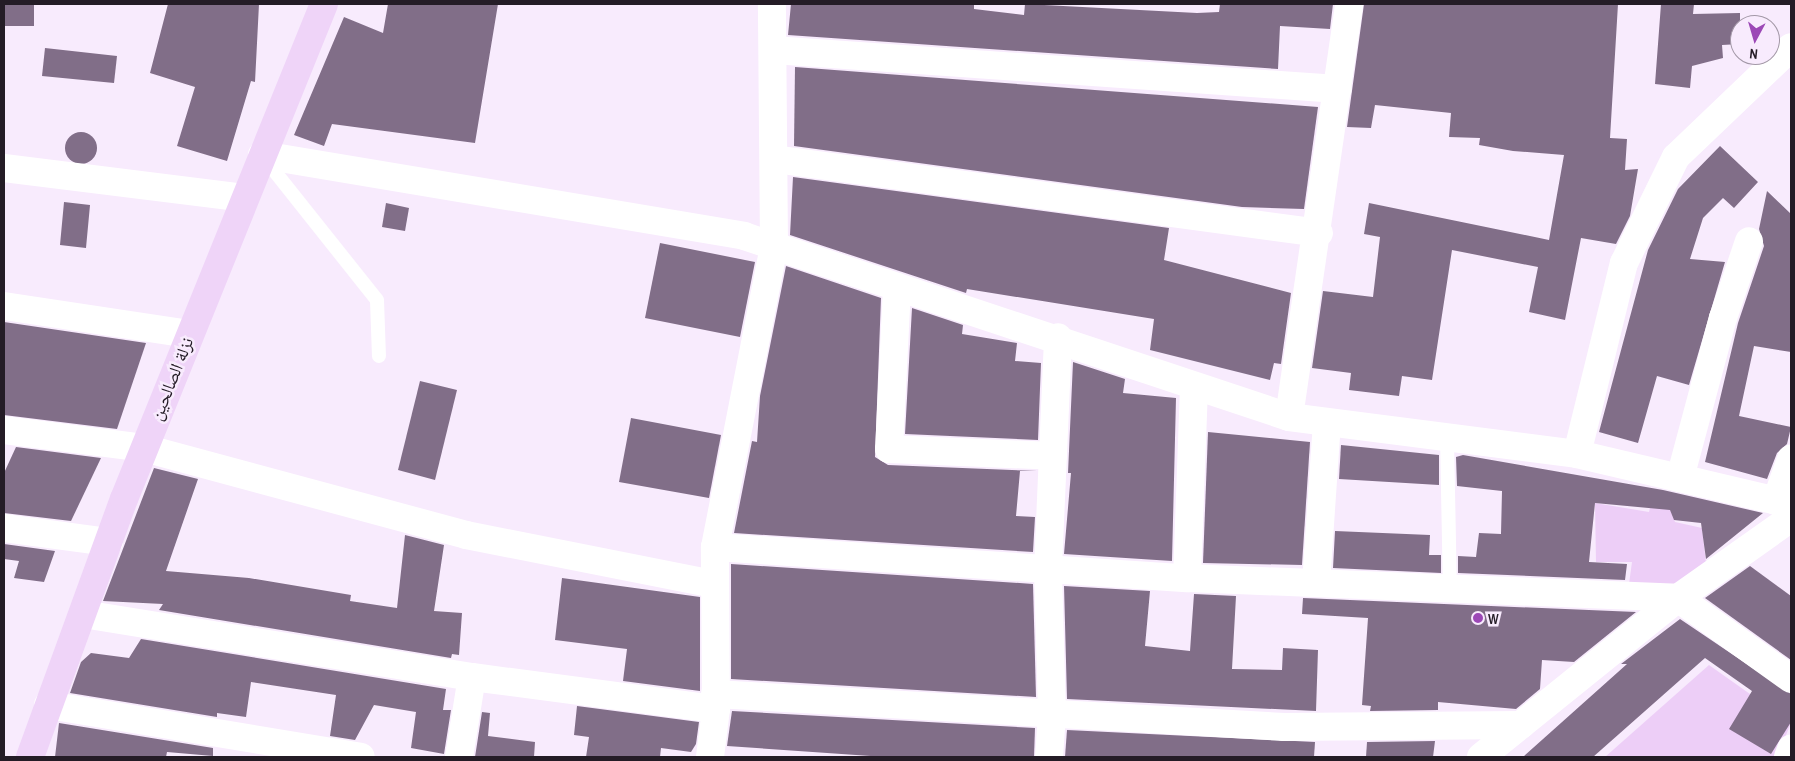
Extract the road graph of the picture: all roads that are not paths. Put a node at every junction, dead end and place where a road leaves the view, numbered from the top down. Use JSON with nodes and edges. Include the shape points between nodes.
{"nodes":[{"id":1,"x":324,"y":4,"type":"edge"},
{"id":2,"x":772,"y":4,"type":"edge"},
{"id":3,"x":1350,"y":4,"type":"edge"},
{"id":4,"x":1791,"y":47,"type":"edge"},
{"id":5,"x":773,"y":50,"type":"junction"},
{"id":6,"x":1338,"y":90,"type":"junction"},
{"id":7,"x":262,"y":155,"type":"junction"},
{"id":8,"x":774,"y":159,"type":"junction"},
{"id":9,"x":4,"y":168,"type":"edge"},
{"id":10,"x":244,"y":198,"type":"junction"},
{"id":11,"x":1319,"y":233,"type":"junction"},
{"id":12,"x":1749,"y":241,"type":"dead end"},
{"id":13,"x":774,"y":246,"type":"junction"},
{"id":14,"x":897,"y":287,"type":"junction"},
{"id":15,"x":4,"y":306,"type":"edge"},
{"id":16,"x":190,"y":334,"type":"junction"},
{"id":17,"x":1058,"y":337,"type":"junction"},
{"id":18,"x":379,"y":356,"type":"dead end"},
{"id":19,"x":1194,"y":386,"type":"junction"},
{"id":20,"x":1289,"y":417,"type":"junction"},
{"id":21,"x":1327,"y":422,"type":"junction"},
{"id":22,"x":4,"y":430,"type":"edge"},
{"id":23,"x":1447,"y":438,"type":"junction"},
{"id":24,"x":144,"y":448,"type":"junction"},
{"id":25,"x":1577,"y":454,"type":"junction"},
{"id":26,"x":1053,"y":456,"type":"junction"},
{"id":27,"x":1791,"y":459,"type":"edge"},
{"id":28,"x":1680,"y":478,"type":"junction"},
{"id":29,"x":1786,"y":508,"type":"edge"},
{"id":30,"x":4,"y":528,"type":"edge"},
{"id":31,"x":108,"y":542,"type":"junction"},
{"id":32,"x":715,"y":547,"type":"junction"},
{"id":33,"x":1048,"y":568,"type":"junction"},
{"id":34,"x":1187,"y":578,"type":"junction"},
{"id":35,"x":1316,"y":583,"type":"junction"},
{"id":36,"x":714,"y":584,"type":"junction"},
{"id":37,"x":1450,"y":588,"type":"junction"},
{"id":38,"x":1678,"y":598,"type":"junction"},
{"id":39,"x":83,"y":614,"type":"junction"},
{"id":40,"x":472,"y":678,"type":"junction"},
{"id":41,"x":1791,"y":679,"type":"edge"},
{"id":42,"x":715,"y":702,"type":"junction"},
{"id":43,"x":48,"y":706,"type":"junction"},
{"id":44,"x":1052,"y":714,"type":"junction"},
{"id":45,"x":1521,"y":725,"type":"junction"},
{"id":46,"x":1791,"y":749,"type":"edge"},
{"id":47,"x":30,"y":757,"type":"edge"},
{"id":48,"x":362,"y":757,"type":"edge"},
{"id":49,"x":459,"y":757,"type":"edge"},
{"id":50,"x":710,"y":757,"type":"edge"},
{"id":51,"x":1049,"y":757,"type":"edge"},
{"id":52,"x":1480,"y":757,"type":"edge"},
{"id":53,"x":1788,"y":757,"type":"edge"}],
"edges":[{"from":1,"to":7,"type":"main road","name":"نزلة الصالحين"},
{"from":2,"to":5,"type":"street"},
{"from":3,"to":6,"type":"street"},
{"from":4,"to":25,"type":"street","via":[[1676,157],[1624,264]]},
{"from":5,"to":6,"type":"street"},
{"from":5,"to":8,"type":"street"},
{"from":6,"to":11,"type":"street"},
{"from":7,"to":10,"type":"main road","name":"نزلة الصالحين"},
{"from":7,"to":13,"type":"street","via":[[744,236]]},
{"from":7,"to":18,"type":"lane","via":[[377,300]]},
{"from":8,"to":11,"type":"street"},
{"from":8,"to":13,"type":"street"},
{"from":9,"to":10,"type":"street"},
{"from":10,"to":16,"type":"main road","name":"نزلة الصالحين"},
{"from":11,"to":20,"type":"street"},
{"from":12,"to":28,"type":"street","via":[[1723,318]]},
{"from":13,"to":14,"type":"street"},
{"from":13,"to":32,"type":"street"},
{"from":14,"to":17,"type":"street"},
{"from":14,"to":26,"type":"street","via":[[889,450]]},
{"from":15,"to":16,"type":"street"},
{"from":16,"to":24,"type":"main road","name":"نزلة الصالحين"},
{"from":17,"to":19,"type":"street"},
{"from":17,"to":26,"type":"street"},
{"from":19,"to":20,"type":"street"},
{"from":19,"to":34,"type":"street"},
{"from":20,"to":21,"type":"street"},
{"from":21,"to":23,"type":"street"},
{"from":21,"to":35,"type":"street"},
{"from":22,"to":24,"type":"street"},
{"from":23,"to":25,"type":"street"},
{"from":23,"to":37,"type":"lane"},
{"from":24,"to":31,"type":"main road","name":"نزلة الصالحين"},
{"from":24,"to":36,"type":"street","via":[[466,535]]},
{"from":25,"to":28,"type":"street"},
{"from":26,"to":33,"type":"street"},
{"from":27,"to":29,"type":"street"},
{"from":28,"to":29,"type":"street"},
{"from":29,"to":38,"type":"street"},
{"from":30,"to":31,"type":"street"},
{"from":31,"to":39,"type":"main road","name":"نزلة الصالحين"},
{"from":32,"to":33,"type":"street"},
{"from":32,"to":36,"type":"street"},
{"from":33,"to":34,"type":"street"},
{"from":33,"to":44,"type":"street"},
{"from":34,"to":35,"type":"street"},
{"from":35,"to":37,"type":"street"},
{"from":36,"to":42,"type":"street"},
{"from":37,"to":38,"type":"street"},
{"from":38,"to":41,"type":"street"},
{"from":38,"to":45,"type":"street"},
{"from":39,"to":40,"type":"street"},
{"from":39,"to":43,"type":"main road","name":"نزلة الصالحين"},
{"from":40,"to":42,"type":"street"},
{"from":40,"to":49,"type":"street"},
{"from":42,"to":44,"type":"street"},
{"from":42,"to":50,"type":"street"},
{"from":43,"to":47,"type":"main road","name":"نزلة الصالحين"},
{"from":43,"to":48,"type":"street"},
{"from":44,"to":45,"type":"street","via":[[1284,727]]},
{"from":44,"to":51,"type":"street"},
{"from":45,"to":52,"type":"street"},
{"from":46,"to":53,"type":"street"}]}
